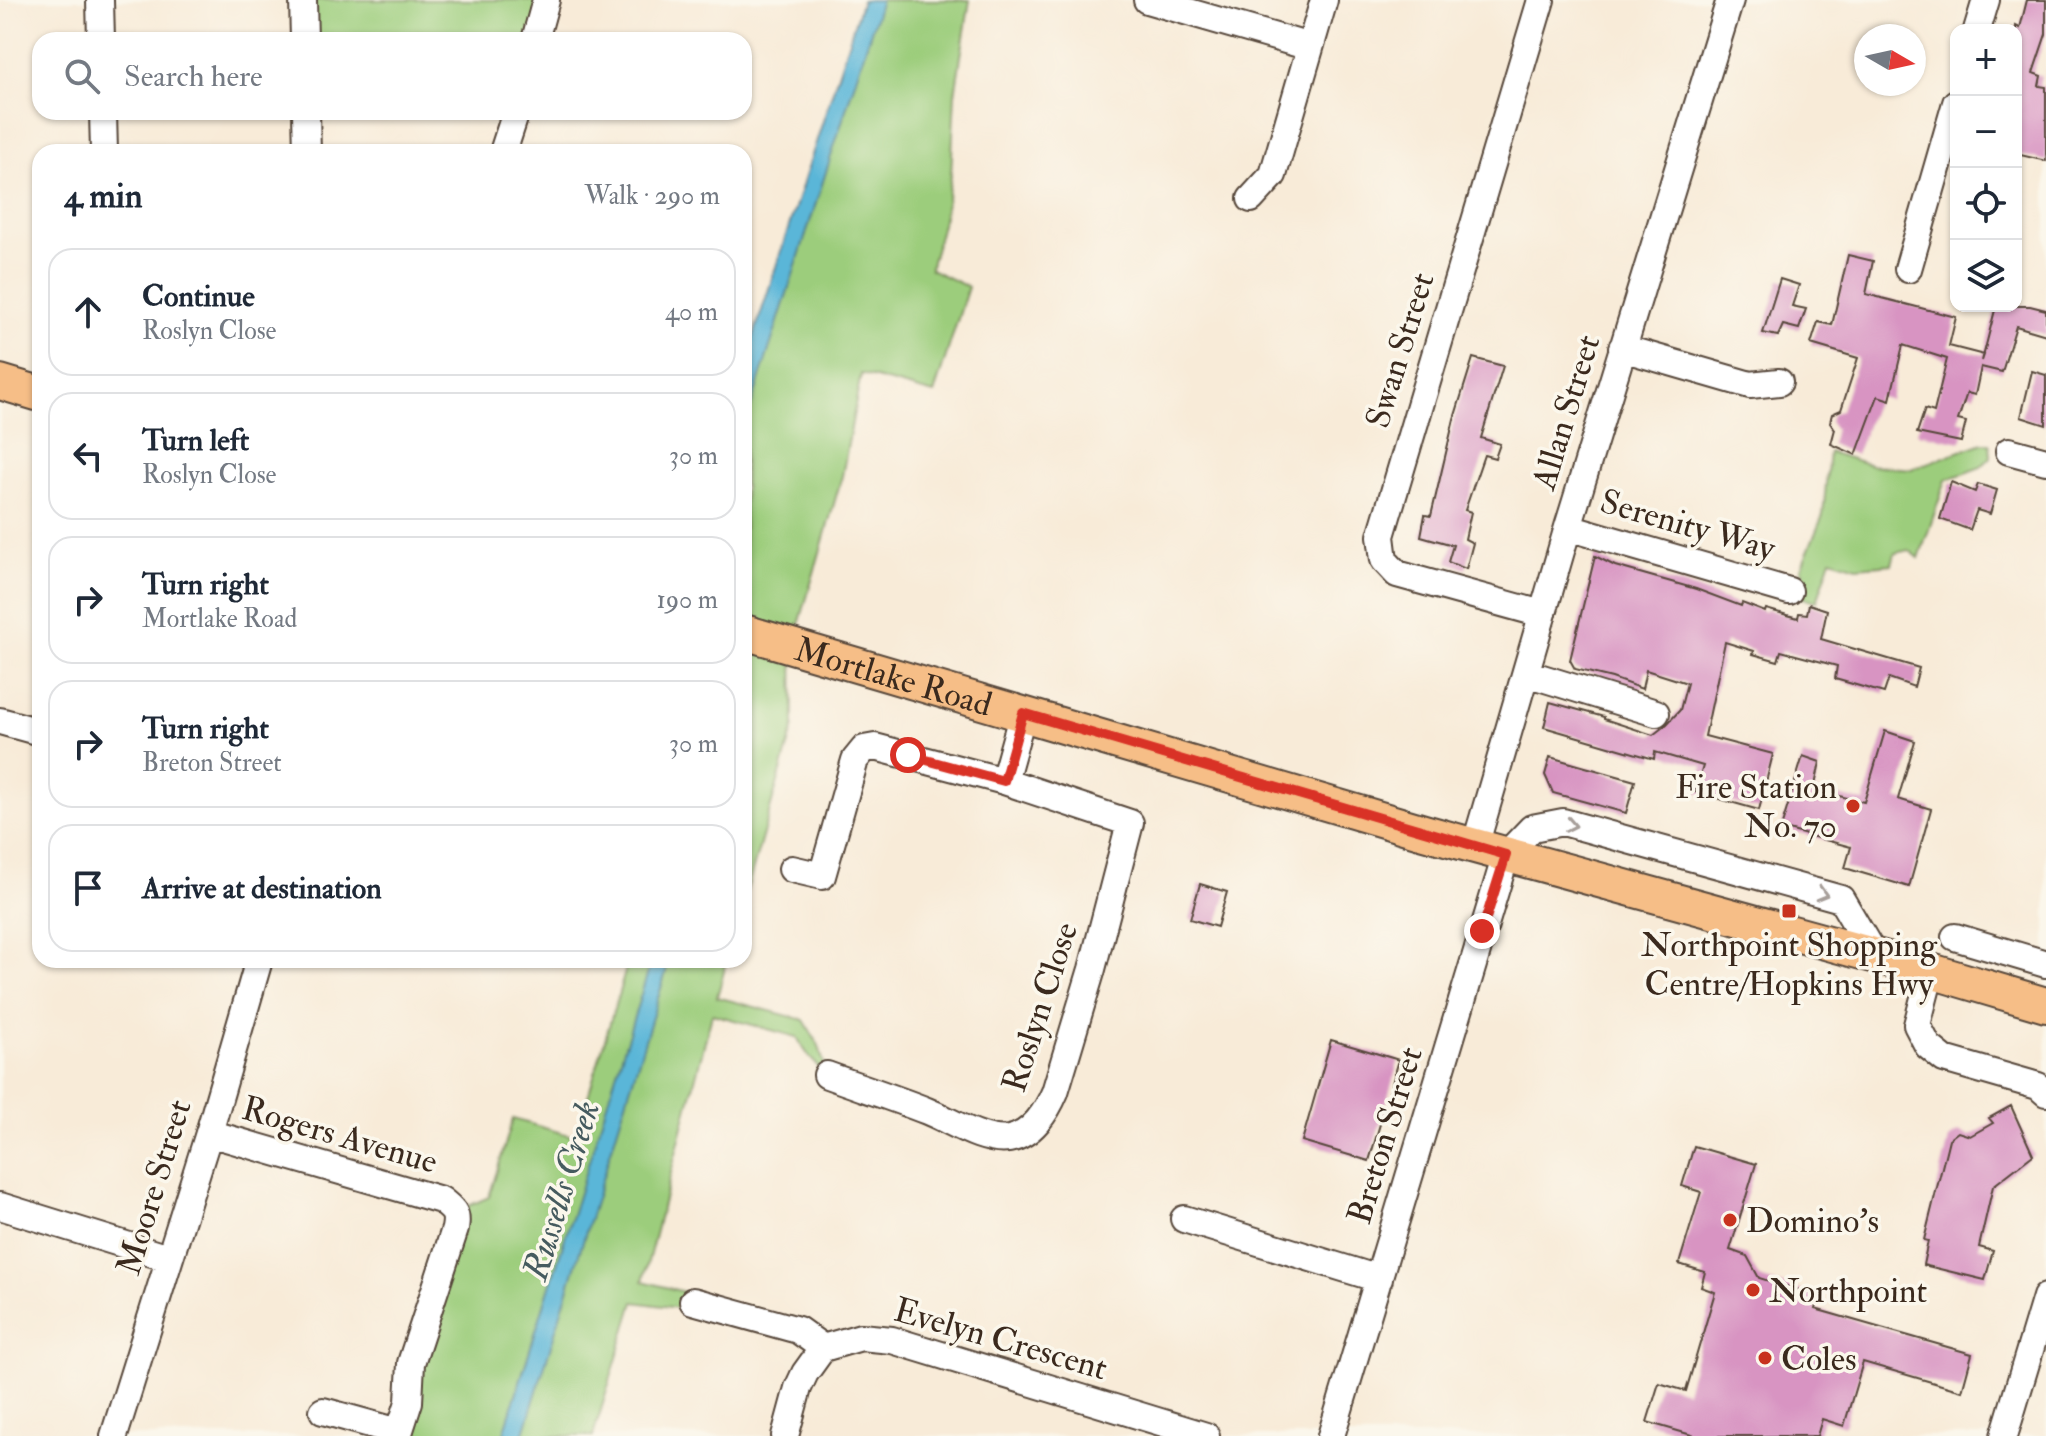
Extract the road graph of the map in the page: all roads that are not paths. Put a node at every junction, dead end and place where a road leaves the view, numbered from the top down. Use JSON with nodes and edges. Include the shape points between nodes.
{"nodes":[{"id":1,"x":100,"y":0,"type":"edge"},
{"id":2,"x":303,"y":0,"type":"edge"},
{"id":3,"x":546,"y":0,"type":"edge"},
{"id":4,"x":1147,"y":0,"type":"edge"},
{"id":5,"x":1324,"y":0,"type":"edge"},
{"id":6,"x":1541,"y":0,"type":"edge"},
{"id":7,"x":1730,"y":0,"type":"edge"},
{"id":8,"x":1986,"y":0,"type":"edge"},
{"id":9,"x":1979,"y":24,"type":"edge"},
{"id":10,"x":101,"y":32,"type":"edge"},
{"id":11,"x":304,"y":32,"type":"edge"},
{"id":12,"x":537,"y":32,"type":"edge"},
{"id":13,"x":1310,"y":47,"type":"junction"},
{"id":14,"x":103,"y":120,"type":"edge"},
{"id":15,"x":306,"y":120,"type":"edge"},
{"id":16,"x":513,"y":120,"type":"edge"},
{"id":17,"x":1950,"y":124,"type":"edge"},
{"id":18,"x":104,"y":144,"type":"edge"},
{"id":19,"x":307,"y":144,"type":"edge"},
{"id":20,"x":506,"y":144,"type":"edge"},
{"id":21,"x":1251,"y":199,"type":"dead end"},
{"id":22,"x":1908,"y":269,"type":"dead end"},
{"id":23,"x":1622,"y":348,"type":"junction"},
{"id":24,"x":0,"y":382,"type":"edge"},
{"id":25,"x":1779,"y":382,"type":"dead end"},
{"id":26,"x":32,"y":392,"type":"edge"},
{"id":27,"x":2009,"y":451,"type":"dead end"},
{"id":28,"x":2046,"y":461,"type":"edge"},
{"id":29,"x":1568,"y":527,"type":"junction"},
{"id":30,"x":1790,"y":595,"type":"dead end"},
{"id":31,"x":1542,"y":614,"type":"junction"},
{"id":32,"x":752,"y":634,"type":"edge"},
{"id":33,"x":1526,"y":673,"type":"junction"},
{"id":34,"x":1023,"y":713,"type":"junction"},
{"id":35,"x":1656,"y":713,"type":"dead end"},
{"id":36,"x":0,"y":721,"type":"edge"},
{"id":37,"x":32,"y":730,"type":"edge"},
{"id":38,"x":1004,"y":781,"type":"junction"},
{"id":39,"x":1490,"y":850,"type":"junction"},
{"id":40,"x":792,"y":869,"type":"dead end"},
{"id":41,"x":1955,"y":937,"type":"dead end"},
{"id":42,"x":1874,"y":955,"type":"junction"},
{"id":43,"x":2046,"y":964,"type":"edge"},
{"id":44,"x":257,"y":968,"type":"edge"},
{"id":45,"x":1931,"y":971,"type":"junction"},
{"id":46,"x":2046,"y":1005,"type":"edge"},
{"id":47,"x":827,"y":1075,"type":"dead end"},
{"id":48,"x":2046,"y":1093,"type":"edge"},
{"id":49,"x":209,"y":1133,"type":"junction"},
{"id":50,"x":0,"y":1206,"type":"edge"},
{"id":51,"x":1184,"y":1219,"type":"dead end"},
{"id":52,"x":168,"y":1258,"type":"junction"},
{"id":53,"x":1379,"y":1279,"type":"junction"},
{"id":54,"x":2046,"y":1297,"type":"edge"},
{"id":55,"x":693,"y":1301,"type":"dead end"},
{"id":56,"x":823,"y":1348,"type":"junction"},
{"id":57,"x":322,"y":1411,"type":"dead end"},
{"id":58,"x":398,"y":1434,"type":"edge"},
{"id":59,"x":114,"y":1436,"type":"edge"},
{"id":60,"x":785,"y":1436,"type":"edge"},
{"id":61,"x":1206,"y":1436,"type":"edge"},
{"id":62,"x":1331,"y":1436,"type":"edge"},
{"id":63,"x":2004,"y":1436,"type":"edge"}],
"edges":[{"from":1,"to":10,"type":"street"},
{"from":2,"to":11,"type":"street"},
{"from":3,"to":12,"type":"street"},
{"from":4,"to":13,"type":"street"},
{"from":5,"to":13,"type":"street"},
{"from":6,"to":31,"type":"street","name":"Swan Street","via":[[1381,536],[1384,560],[1397,574]]},
{"from":7,"to":23,"type":"street","name":"Allan Street"},
{"from":8,"to":9,"type":"street"},
{"from":13,"to":21,"type":"street","via":[[1273,175]]},
{"from":14,"to":18,"type":"street"},
{"from":15,"to":19,"type":"street"},
{"from":16,"to":20,"type":"street"},
{"from":17,"to":22,"type":"street"},
{"from":23,"to":25,"type":"street","via":[[1750,385]]},
{"from":23,"to":29,"type":"street","name":"Allan Street"},
{"from":24,"to":26,"type":"main road"},
{"from":27,"to":28,"type":"street"},
{"from":29,"to":30,"type":"street","name":"Serenity Way"},
{"from":29,"to":31,"type":"street","name":"Allan Street"},
{"from":31,"to":33,"type":"street","name":"Allan Street"},
{"from":32,"to":34,"type":"main road","name":"Mortlake Road"},
{"from":33,"to":35,"type":"street"},
{"from":33,"to":39,"type":"street","name":"Allan Street"},
{"from":34,"to":38,"type":"street"},
{"from":34,"to":39,"type":"main road","name":"Mortlake Road"},
{"from":36,"to":37,"type":"street"},
{"from":38,"to":40,"type":"street","name":"Roslyn Close","via":[[875,747],[864,749],[853,765],[831,879]]},
{"from":38,"to":47,"type":"street","name":"Roslyn Close","via":[[1130,823],[1048,1108],[1026,1131],[1009,1139],[990,1137]]},
{"from":39,"to":42,"type":"main road","name":"Mortlake Road"},
{"from":39,"to":42,"type":"street","one_way":true,"via":[[1532,828],[1563,822],[1645,844],[1841,899]]},
{"from":39,"to":53,"type":"street","name":"Breton Street"},
{"from":41,"to":43,"type":"street"},
{"from":42,"to":45,"type":"main road","name":"Mortlake Road"},
{"from":44,"to":49,"type":"street","name":"Moore Street"},
{"from":45,"to":46,"type":"main road","name":"Mortlake Road"},
{"from":45,"to":48,"type":"street","via":[[1917,1025],[1928,1046],[1944,1059],[2038,1086]]},
{"from":49,"to":52,"type":"street","name":"Moore Street"},
{"from":49,"to":58,"type":"street","name":"Rogers Avenue","via":[[441,1200],[453,1210],[455,1229],[411,1363],[409,1402]]},
{"from":50,"to":52,"type":"street"},
{"from":51,"to":53,"type":"street"},
{"from":52,"to":59,"type":"street","name":"Moore Street"},
{"from":53,"to":62,"type":"street","name":"Breton Street"},
{"from":54,"to":63,"type":"street"},
{"from":55,"to":56,"type":"street","via":[[798,1330]]},
{"from":56,"to":60,"type":"street","via":[[798,1388]]},
{"from":56,"to":61,"type":"street","name":"Evelyn Crescent","via":[[861,1337],[892,1340]]},
{"from":57,"to":58,"type":"street"}]}
